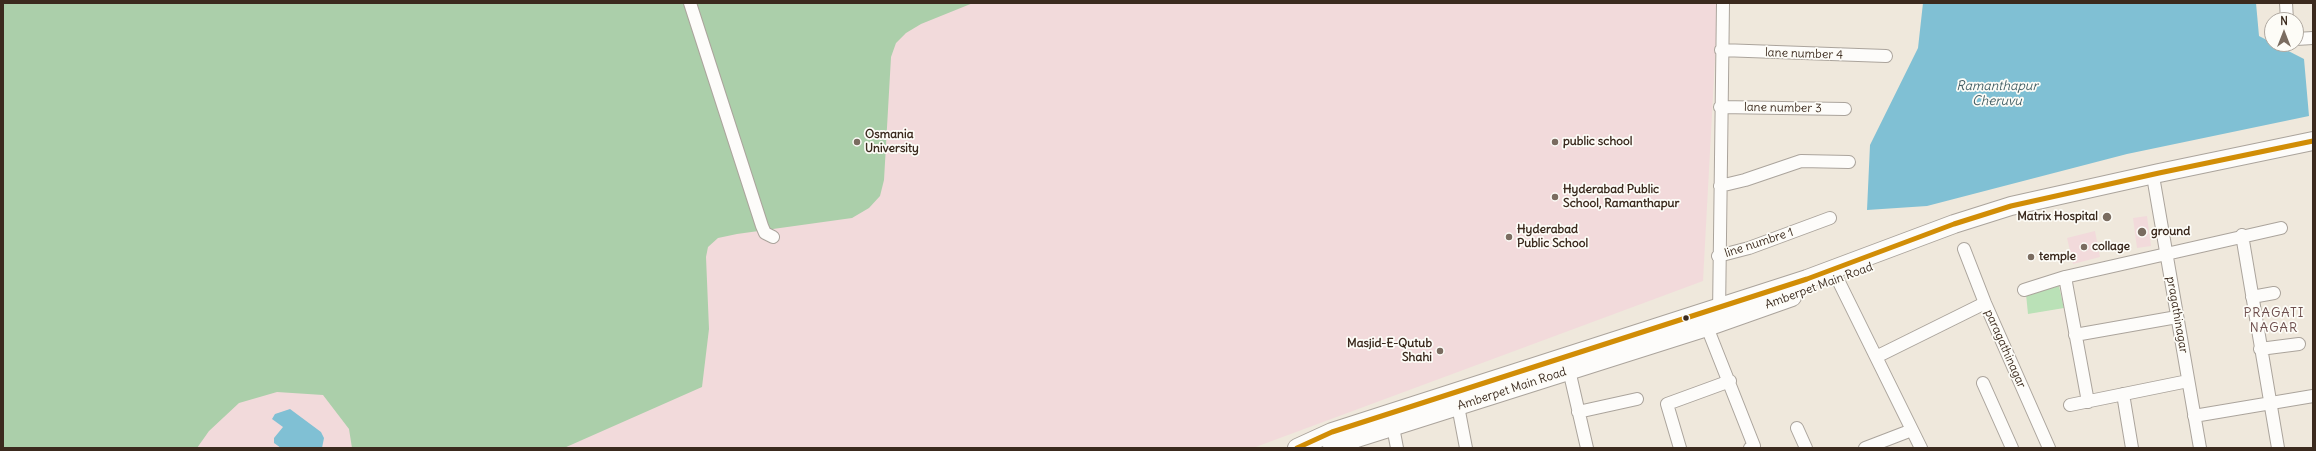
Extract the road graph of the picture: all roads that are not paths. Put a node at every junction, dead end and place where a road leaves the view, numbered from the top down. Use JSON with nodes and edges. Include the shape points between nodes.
{"nodes":[{"id":1,"x":690,"y":3,"type":"edge"},
{"id":2,"x":1723,"y":3,"type":"edge"},
{"id":3,"x":1721,"y":50,"type":"junction"},
{"id":4,"x":1886,"y":56,"type":"dead end"},
{"id":5,"x":1720,"y":107,"type":"junction"},
{"id":6,"x":1845,"y":109,"type":"dead end"},
{"id":7,"x":2313,"y":141,"type":"edge"},
{"id":8,"x":2313,"y":152,"type":"edge"},
{"id":9,"x":1849,"y":162,"type":"dead end"},
{"id":10,"x":2154,"y":182,"type":"junction"},
{"id":11,"x":1720,"y":186,"type":"junction"},
{"id":12,"x":1830,"y":218,"type":"dead end"},
{"id":13,"x":1977,"y":222,"type":"junction"},
{"id":14,"x":2281,"y":228,"type":"dead end"},
{"id":15,"x":2242,"y":235,"type":"junction"},
{"id":16,"x":773,"y":237,"type":"dead end"},
{"id":17,"x":1964,"y":249,"type":"dead end"},
{"id":18,"x":2166,"y":253,"type":"junction"},
{"id":19,"x":1718,"y":256,"type":"junction"},
{"id":20,"x":2064,"y":277,"type":"junction"},
{"id":21,"x":1838,"y":280,"type":"junction"},
{"id":22,"x":2024,"y":290,"type":"dead end"},
{"id":23,"x":2274,"y":293,"type":"dead end"},
{"id":24,"x":2252,"y":297,"type":"junction"},
{"id":25,"x":1985,"y":303,"type":"junction"},
{"id":26,"x":2177,"y":317,"type":"junction"},
{"id":27,"x":1715,"y":319,"type":"junction"},
{"id":28,"x":2075,"y":335,"type":"junction"},
{"id":29,"x":2299,"y":344,"type":"dead end"},
{"id":30,"x":2260,"y":349,"type":"junction"},
{"id":31,"x":1876,"y":357,"type":"junction"},
{"id":32,"x":1569,"y":370,"type":"junction"},
{"id":33,"x":1730,"y":381,"type":"junction"},
{"id":34,"x":2188,"y":382,"type":"junction"},
{"id":35,"x":1983,"y":383,"type":"dead end"},
{"id":36,"x":2123,"y":394,"type":"junction"},
{"id":37,"x":2313,"y":396,"type":"edge"},
{"id":38,"x":1637,"y":399,"type":"dead end"},
{"id":39,"x":2088,"y":402,"type":"junction"},
{"id":40,"x":2269,"y":403,"type":"junction"},
{"id":41,"x":2070,"y":405,"type":"dead end"},
{"id":42,"x":1458,"y":406,"type":"junction"},
{"id":43,"x":1578,"y":412,"type":"junction"},
{"id":44,"x":2194,"y":416,"type":"junction"},
{"id":45,"x":1393,"y":427,"type":"junction"},
{"id":46,"x":1796,"y":428,"type":"dead end"},
{"id":47,"x":1912,"y":430,"type":"junction"},
{"id":48,"x":1325,"y":445,"type":"edge"},
{"id":49,"x":1297,"y":448,"type":"edge"},
{"id":50,"x":1397,"y":448,"type":"edge"},
{"id":51,"x":1466,"y":448,"type":"edge"},
{"id":52,"x":1587,"y":448,"type":"edge"},
{"id":53,"x":1680,"y":448,"type":"edge"},
{"id":54,"x":1750,"y":448,"type":"edge"},
{"id":55,"x":1806,"y":448,"type":"edge"},
{"id":56,"x":1865,"y":448,"type":"edge"},
{"id":57,"x":1921,"y":448,"type":"edge"},
{"id":58,"x":2012,"y":448,"type":"edge"},
{"id":59,"x":2050,"y":448,"type":"edge"},
{"id":60,"x":2132,"y":448,"type":"edge"},
{"id":61,"x":2200,"y":448,"type":"edge"},
{"id":62,"x":2278,"y":448,"type":"edge"}],
"edges":[{"from":1,"to":16,"type":"street","via":[[762,226],[765,233]]},
{"from":2,"to":3,"type":"street"},
{"from":3,"to":4,"type":"street","name":"lane number 4"},
{"from":3,"to":5,"type":"street"},
{"from":5,"to":6,"type":"street","name":"lane number 3"},
{"from":5,"to":11,"type":"street"},
{"from":7,"to":13,"type":"highway","via":[[2011,206]]},
{"from":8,"to":10,"type":"highway","name":"Amberpet Main Road"},
{"from":9,"to":11,"type":"street","via":[[1800,161]]},
{"from":10,"to":13,"type":"highway","name":"Amberpet Main Road"},
{"from":10,"to":18,"type":"street","name":"pragathinagar"},
{"from":11,"to":19,"type":"street"},
{"from":12,"to":19,"type":"street","name":"line numbre 1","via":[[1749,248]]},
{"from":13,"to":21,"type":"highway","name":"Amberpet Main Road"},
{"from":13,"to":27,"type":"highway","via":[[1807,280]]},
{"from":14,"to":15,"type":"street"},
{"from":15,"to":18,"type":"street"},
{"from":15,"to":24,"type":"street"},
{"from":17,"to":25,"type":"street","name":"paragathinagar"},
{"from":18,"to":20,"type":"street"},
{"from":18,"to":26,"type":"street","name":"pragathinagar"},
{"from":19,"to":27,"type":"street"},
{"from":20,"to":22,"type":"street"},
{"from":20,"to":28,"type":"street"},
{"from":21,"to":27,"type":"highway","name":"Amberpet Main Road"},
{"from":21,"to":31,"type":"street"},
{"from":23,"to":24,"type":"street"},
{"from":24,"to":30,"type":"street"},
{"from":25,"to":31,"type":"street"},
{"from":25,"to":59,"type":"street","name":"paragathinagar"},
{"from":26,"to":28,"type":"street"},
{"from":26,"to":34,"type":"street","name":"pragathinagar"},
{"from":27,"to":32,"type":"highway","name":"Amberpet Main Road"},
{"from":27,"to":33,"type":"street"},
{"from":27,"to":48,"type":"highway","via":[[1332,432]]},
{"from":28,"to":39,"type":"street"},
{"from":29,"to":30,"type":"street"},
{"from":30,"to":40,"type":"street"},
{"from":31,"to":47,"type":"street"},
{"from":32,"to":42,"type":"highway","name":"Amberpet Main Road"},
{"from":32,"to":43,"type":"street"},
{"from":33,"to":53,"type":"street","via":[[1667,404]]},
{"from":33,"to":54,"type":"street","via":[[1754,446]]},
{"from":34,"to":36,"type":"street"},
{"from":34,"to":44,"type":"street","name":"pragathinagar"},
{"from":35,"to":58,"type":"street"},
{"from":36,"to":39,"type":"street"},
{"from":36,"to":60,"type":"street"},
{"from":37,"to":40,"type":"street"},
{"from":38,"to":43,"type":"street"},
{"from":39,"to":41,"type":"street"},
{"from":40,"to":44,"type":"street"},
{"from":40,"to":62,"type":"street"},
{"from":42,"to":45,"type":"highway","name":"Amberpet Main Road"},
{"from":42,"to":51,"type":"street"},
{"from":43,"to":52,"type":"street"},
{"from":44,"to":61,"type":"street","name":"pragathinagar"},
{"from":45,"to":48,"type":"highway","name":"Amberpet Main Road"},
{"from":45,"to":50,"type":"street"},
{"from":46,"to":55,"type":"street"},
{"from":47,"to":56,"type":"street"},
{"from":47,"to":57,"type":"street"},
{"from":48,"to":49,"type":"highway"}]}
